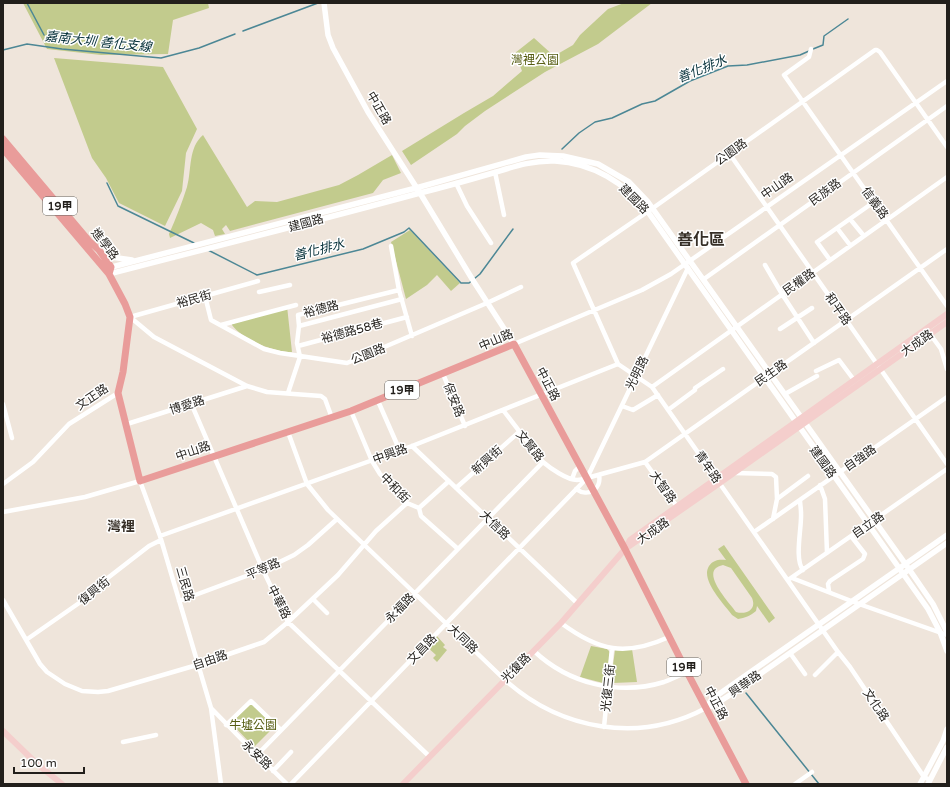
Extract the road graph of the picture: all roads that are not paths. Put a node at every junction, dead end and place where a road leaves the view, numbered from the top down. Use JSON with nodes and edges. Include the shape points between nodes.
{"nodes":[{"id":1,"x":324,"y":4,"type":"edge"},
{"id":2,"x":811,"y":49,"type":"dead end"},
{"id":3,"x":947,"y":80,"type":"edge"},
{"id":4,"x":802,"y":101,"type":"junction"},
{"id":5,"x":916,"y":103,"type":"junction"},
{"id":6,"x":947,"y":106,"type":"edge"},
{"id":7,"x":928,"y":120,"type":"junction"},
{"id":8,"x":3,"y":139,"type":"edge"},
{"id":9,"x":947,"y":147,"type":"edge"},
{"id":10,"x":3,"y":149,"type":"edge"},
{"id":11,"x":729,"y":153,"type":"junction"},
{"id":12,"x":841,"y":155,"type":"junction"},
{"id":13,"x":495,"y":172,"type":"junction"},
{"id":14,"x":853,"y":173,"type":"junction"},
{"id":15,"x":947,"y":177,"type":"edge"},
{"id":16,"x":456,"y":183,"type":"junction"},
{"id":17,"x":416,"y":188,"type":"junction"},
{"id":18,"x":420,"y":193,"type":"junction"},
{"id":19,"x":874,"y":202,"type":"junction"},
{"id":20,"x":767,"y":207,"type":"junction"},
{"id":21,"x":650,"y":210,"type":"junction"},
{"id":22,"x":504,"y":215,"type":"dead end"},
{"id":23,"x":850,"y":219,"type":"junction"},
{"id":24,"x":887,"y":219,"type":"junction"},
{"id":25,"x":780,"y":226,"type":"junction"},
{"id":26,"x":837,"y":228,"type":"junction"},
{"id":27,"x":864,"y":236,"type":"junction"},
{"id":28,"x":491,"y":243,"type":"dead end"},
{"id":29,"x":391,"y":246,"type":"dead end"},
{"id":30,"x":850,"y":246,"type":"junction"},
{"id":31,"x":202,"y":247,"type":"junction"},
{"id":32,"x":947,"y":249,"type":"edge"},
{"id":33,"x":99,"y":250,"type":"junction"},
{"id":34,"x":136,"y":260,"type":"junction"},
{"id":35,"x":691,"y":260,"type":"junction"},
{"id":36,"x":830,"y":260,"type":"junction"},
{"id":37,"x":766,"y":265,"type":"dead end"},
{"id":38,"x":686,"y":266,"type":"junction"},
{"id":39,"x":920,"y":268,"type":"junction"},
{"id":40,"x":108,"y":270,"type":"junction"},
{"id":41,"x":812,"y":272,"type":"junction"},
{"id":42,"x":704,"y":279,"type":"junction"},
{"id":43,"x":258,"y":281,"type":"dead end"},
{"id":44,"x":290,"y":285,"type":"dead end"},
{"id":45,"x":521,"y":287,"type":"dead end"},
{"id":46,"x":399,"y":290,"type":"junction"},
{"id":47,"x":259,"y":292,"type":"dead end"},
{"id":48,"x":782,"y":294,"type":"junction"},
{"id":49,"x":205,"y":296,"type":"junction"},
{"id":50,"x":402,"y":298,"type":"junction"},
{"id":51,"x":487,"y":303,"type":"junction"},
{"id":52,"x":296,"y":305,"type":"dead end"},
{"id":53,"x":947,"y":306,"type":"edge"},
{"id":54,"x":812,"y":308,"type":"dead end"},
{"id":55,"x":595,"y":310,"type":"junction"},
{"id":56,"x":947,"y":314,"type":"edge"},
{"id":57,"x":130,"y":317,"type":"junction"},
{"id":58,"x":407,"y":317,"type":"junction"},
{"id":59,"x":797,"y":318,"type":"junction"},
{"id":60,"x":846,"y":320,"type":"junction"},
{"id":61,"x":947,"y":322,"type":"edge"},
{"id":62,"x":221,"y":325,"type":"junction"},
{"id":63,"x":299,"y":326,"type":"junction"},
{"id":64,"x":737,"y":326,"type":"junction"},
{"id":65,"x":780,"y":329,"type":"dead end"},
{"id":66,"x":731,"y":330,"type":"junction"},
{"id":67,"x":930,"y":334,"type":"junction"},
{"id":68,"x":412,"y":336,"type":"junction"},
{"id":69,"x":814,"y":343,"type":"junction"},
{"id":70,"x":514,"y":344,"type":"junction"},
{"id":71,"x":298,"y":346,"type":"junction"},
{"id":72,"x":300,"y":357,"type":"junction"},
{"id":73,"x":618,"y":364,"type":"junction"},
{"id":74,"x":879,"y":366,"type":"junction"},
{"id":75,"x":723,"y":369,"type":"dead end"},
{"id":76,"x":947,"y":369,"type":"edge"},
{"id":77,"x":816,"y":371,"type":"dead end"},
{"id":78,"x":443,"y":374,"type":"junction"},
{"id":79,"x":770,"y":374,"type":"junction"},
{"id":80,"x":636,"y":376,"type":"junction"},
{"id":81,"x":817,"y":376,"type":"dead end"},
{"id":82,"x":764,"y":378,"type":"junction"},
{"id":83,"x":854,"y":380,"type":"junction"},
{"id":84,"x":246,"y":386,"type":"junction"},
{"id":85,"x":652,"y":387,"type":"junction"},
{"id":86,"x":118,"y":393,"type":"junction"},
{"id":87,"x":288,"y":393,"type":"junction"},
{"id":88,"x":541,"y":394,"type":"junction"},
{"id":89,"x":785,"y":394,"type":"junction"},
{"id":90,"x":658,"y":395,"type":"junction"},
{"id":91,"x":947,"y":397,"type":"edge"},
{"id":92,"x":378,"y":401,"type":"junction"},
{"id":93,"x":191,"y":403,"type":"junction"},
{"id":94,"x":3,"y":404,"type":"edge"},
{"id":95,"x":622,"y":406,"type":"junction"},
{"id":96,"x":503,"y":410,"type":"junction"},
{"id":97,"x":668,"y":410,"type":"junction"},
{"id":98,"x":351,"y":411,"type":"junction"},
{"id":99,"x":332,"y":418,"type":"junction"},
{"id":100,"x":916,"y":419,"type":"junction"},
{"id":101,"x":803,"y":421,"type":"junction"},
{"id":102,"x":127,"y":424,"type":"junction"},
{"id":103,"x":797,"y":425,"type":"junction"},
{"id":104,"x":465,"y":426,"type":"junction"},
{"id":105,"x":288,"y":432,"type":"junction"},
{"id":106,"x":519,"y":432,"type":"junction"},
{"id":107,"x":685,"y":434,"type":"junction"},
{"id":108,"x":12,"y":438,"type":"dead end"},
{"id":109,"x":412,"y":446,"type":"junction"},
{"id":110,"x":400,"y":451,"type":"junction"},
{"id":111,"x":214,"y":456,"type":"junction"},
{"id":112,"x":372,"y":461,"type":"junction"},
{"id":113,"x":543,"y":462,"type":"junction"},
{"id":114,"x":646,"y":462,"type":"junction"},
{"id":115,"x":947,"y":464,"type":"edge"},
{"id":116,"x":580,"y":466,"type":"junction"},
{"id":117,"x":947,"y":469,"type":"edge"},
{"id":118,"x":839,"y":472,"type":"junction"},
{"id":119,"x":734,"y":473,"type":"junction"},
{"id":120,"x":599,"y":475,"type":"junction"},
{"id":121,"x":808,"y":476,"type":"dead end"},
{"id":122,"x":834,"y":476,"type":"junction"},
{"id":123,"x":587,"y":478,"type":"junction"},
{"id":124,"x":572,"y":479,"type":"junction"},
{"id":125,"x":140,"y":481,"type":"junction"},
{"id":126,"x":449,"y":481,"type":"junction"},
{"id":127,"x":718,"y":481,"type":"junction"},
{"id":128,"x":3,"y":484,"type":"edge"},
{"id":129,"x":307,"y":484,"type":"junction"},
{"id":130,"x":820,"y":486,"type":"junction"},
{"id":131,"x":456,"y":488,"type":"junction"},
{"id":132,"x":576,"y":489,"type":"junction"},
{"id":133,"x":594,"y":491,"type":"junction"},
{"id":134,"x":777,"y":499,"type":"junction"},
{"id":135,"x":800,"y":500,"type":"junction"},
{"id":136,"x":407,"y":503,"type":"junction"},
{"id":137,"x":419,"y":508,"type":"junction"},
{"id":138,"x":236,"y":509,"type":"junction"},
{"id":139,"x":679,"y":509,"type":"junction"},
{"id":140,"x":3,"y":512,"type":"edge"},
{"id":141,"x":488,"y":518,"type":"junction"},
{"id":142,"x":336,"y":519,"type":"junction"},
{"id":143,"x":773,"y":519,"type":"junction"},
{"id":144,"x":873,"y":520,"type":"junction"},
{"id":145,"x":868,"y":524,"type":"junction"},
{"id":146,"x":754,"y":532,"type":"junction"},
{"id":147,"x":947,"y":535,"type":"edge"},
{"id":148,"x":851,"y":536,"type":"junction"},
{"id":149,"x":160,"y":538,"type":"junction"},
{"id":150,"x":947,"y":543,"type":"edge"},
{"id":151,"x":365,"y":545,"type":"junction"},
{"id":152,"x":519,"y":548,"type":"junction"},
{"id":153,"x":458,"y":549,"type":"junction"},
{"id":154,"x":625,"y":549,"type":"junction"},
{"id":155,"x":828,"y":553,"type":"junction"},
{"id":156,"x":907,"y":567,"type":"junction"},
{"id":157,"x":263,"y":570,"type":"junction"},
{"id":158,"x":802,"y":570,"type":"junction"},
{"id":159,"x":901,"y":570,"type":"junction"},
{"id":160,"x":790,"y":579,"type":"junction"},
{"id":161,"x":829,"y":591,"type":"junction"},
{"id":162,"x":414,"y":594,"type":"junction"},
{"id":163,"x":313,"y":599,"type":"junction"},
{"id":164,"x":3,"y":600,"type":"edge"},
{"id":165,"x":179,"y":601,"type":"junction"},
{"id":166,"x":856,"y":602,"type":"junction"},
{"id":167,"x":577,"y":603,"type":"junction"},
{"id":168,"x":327,"y":613,"type":"dead end"},
{"id":169,"x":288,"y":622,"type":"junction"},
{"id":170,"x":447,"y":623,"type":"junction"},
{"id":171,"x":561,"y":623,"type":"junction"},
{"id":172,"x":820,"y":627,"type":"junction"},
{"id":173,"x":940,"y":632,"type":"junction"},
{"id":174,"x":947,"y":633,"type":"edge"},
{"id":175,"x":670,"y":637,"type":"junction"},
{"id":176,"x":26,"y":640,"type":"junction"},
{"id":177,"x":612,"y":648,"type":"junction"},
{"id":178,"x":534,"y":651,"type":"junction"},
{"id":179,"x":947,"y":651,"type":"edge"},
{"id":180,"x":838,"y":652,"type":"junction"},
{"id":181,"x":790,"y":653,"type":"junction"},
{"id":182,"x":198,"y":665,"type":"junction"},
{"id":183,"x":339,"y":670,"type":"junction"},
{"id":184,"x":687,"y":672,"type":"junction"},
{"id":185,"x":805,"y":674,"type":"dead end"},
{"id":186,"x":815,"y":675,"type":"dead end"},
{"id":187,"x":505,"y":680,"type":"junction"},
{"id":188,"x":608,"y":687,"type":"junction"},
{"id":189,"x":371,"y":701,"type":"junction"},
{"id":190,"x":210,"y":708,"type":"junction"},
{"id":191,"x":706,"y":708,"type":"junction"},
{"id":192,"x":226,"y":725,"type":"junction"},
{"id":193,"x":604,"y":727,"type":"junction"},
{"id":194,"x":947,"y":728,"type":"edge"},
{"id":195,"x":281,"y":730,"type":"junction"},
{"id":196,"x":3,"y":731,"type":"edge"},
{"id":197,"x":156,"y":735,"type":"dead end"},
{"id":198,"x":123,"y":742,"type":"dead end"},
{"id":199,"x":947,"y":747,"type":"edge"},
{"id":200,"x":291,"y":752,"type":"dead end"},
{"id":201,"x":257,"y":755,"type":"junction"},
{"id":202,"x":430,"y":757,"type":"junction"},
{"id":203,"x":273,"y":771,"type":"junction"},
{"id":204,"x":812,"y":772,"type":"dead end"},
{"id":205,"x":924,"y":777,"type":"junction"},
{"id":206,"x":930,"y":782,"type":"edge"},
{"id":207,"x":62,"y":784,"type":"edge"},
{"id":208,"x":221,"y":784,"type":"edge"},
{"id":209,"x":287,"y":784,"type":"edge"},
{"id":210,"x":291,"y":784,"type":"edge"},
{"id":211,"x":403,"y":784,"type":"edge"},
{"id":212,"x":746,"y":784,"type":"edge"},
{"id":213,"x":795,"y":784,"type":"edge"},
{"id":214,"x":920,"y":784,"type":"edge"}],
"edges":[{"from":1,"to":17,"type":"street","name":"中正路","via":[[328,35],[333,48],[368,112]]},
{"from":2,"to":4,"type":"street","name":"信義路","via":[[809,57],[784,75]]},
{"from":3,"to":5,"type":"street","name":"中山路"},
{"from":4,"to":5,"type":"street","name":"公園路","via":[[876,50]]},
{"from":4,"to":11,"type":"street","name":"公園路"},
{"from":4,"to":12,"type":"street","name":"信義路"},
{"from":5,"to":7,"type":"street"},
{"from":5,"to":12,"type":"street","name":"中山路"},
{"from":6,"to":7,"type":"street","name":"民族路"},
{"from":7,"to":9,"type":"street"},
{"from":7,"to":14,"type":"street","name":"民族路"},
{"from":8,"to":33,"type":"main road","name":"進學路","number":"19甲"},
{"from":10,"to":40,"type":"main road","name":"進學路","number":"19甲"},
{"from":11,"to":20,"type":"street","name":"和平路"},
{"from":11,"to":21,"type":"street","name":"公園路"},
{"from":12,"to":14,"type":"street","name":"信義路"},
{"from":12,"to":20,"type":"street","name":"中山路"},
{"from":13,"to":16,"type":"street","name":"建國路"},
{"from":13,"to":21,"type":"street","name":"建國路","via":[[527,163],[547,161],[589,168],[610,177]]},
{"from":13,"to":22,"type":"street"},
{"from":14,"to":19,"type":"street","name":"信義路"},
{"from":14,"to":25,"type":"street","name":"民族路"},
{"from":15,"to":24,"type":"street","name":"民權路"},
{"from":16,"to":18,"type":"street","name":"建國路"},
{"from":16,"to":28,"type":"street","via":[[467,206]]},
{"from":17,"to":18,"type":"street","name":"中正路"},
{"from":17,"to":21,"type":"street","name":"建國路","via":[[526,157],[555,155],[606,168],[637,189]]},
{"from":17,"to":31,"type":"street","name":"建國路"},
{"from":18,"to":31,"type":"street","name":"建國路","via":[[210,248]]},
{"from":18,"to":51,"type":"street","name":"中正路"},
{"from":19,"to":23,"type":"street"},
{"from":19,"to":24,"type":"street","name":"信義路"},
{"from":20,"to":25,"type":"street","name":"和平路"},
{"from":20,"to":35,"type":"street","name":"中山路"},
{"from":21,"to":35,"type":"street","name":"建國路"},
{"from":21,"to":38,"type":"street","name":"建國路"},
{"from":21,"to":55,"type":"street","name":"公園路","via":[[573,263]]},
{"from":23,"to":26,"type":"street"},
{"from":23,"to":27,"type":"street"},
{"from":24,"to":27,"type":"street","name":"民權路"},
{"from":24,"to":39,"type":"street","name":"信義路"},
{"from":25,"to":41,"type":"street","name":"和平路"},
{"from":25,"to":42,"type":"street","name":"民族路"},
{"from":26,"to":30,"type":"street"},
{"from":26,"to":36,"type":"street","via":[[817,242]]},
{"from":27,"to":30,"type":"street","name":"民權路"},
{"from":29,"to":46,"type":"street"},
{"from":30,"to":36,"type":"street","name":"民權路"},
{"from":31,"to":34,"type":"street","name":"建國路","via":[[194,246]]},
{"from":31,"to":40,"type":"street","name":"建國路"},
{"from":32,"to":39,"type":"street","name":"民生路"},
{"from":33,"to":34,"type":"street","via":[[111,257]]},
{"from":33,"to":40,"type":"main road","name":"進學路","number":"19甲"},
{"from":34,"to":40,"type":"street","name":"建國路"},
{"from":35,"to":38,"type":"street","name":"中山路"},
{"from":35,"to":42,"type":"street","name":"建國路"},
{"from":36,"to":41,"type":"street","name":"民權路"},
{"from":37,"to":48,"type":"street"},
{"from":38,"to":55,"type":"street","name":"中山路","via":[[642,290]]},
{"from":38,"to":66,"type":"street","name":"建國路"},
{"from":38,"to":80,"type":"street","name":"光明路"},
{"from":39,"to":53,"type":"street","name":"信義路"},
{"from":39,"to":60,"type":"street","name":"民生路"},
{"from":40,"to":57,"type":"main road","number":"19甲"},
{"from":41,"to":48,"type":"street","name":"民權路"},
{"from":41,"to":60,"type":"street","name":"和平路"},
{"from":42,"to":64,"type":"street","name":"建國路"},
{"from":43,"to":49,"type":"street","name":"裕民街"},
{"from":44,"to":47,"type":"street"},
{"from":45,"to":51,"type":"street","name":"公園路"},
{"from":46,"to":50,"type":"street"},
{"from":46,"to":63,"type":"street","name":"裕德路","via":[[298,315]]},
{"from":48,"to":59,"type":"street"},
{"from":48,"to":64,"type":"street","name":"民權路"},
{"from":49,"to":57,"type":"street","name":"裕民街"},
{"from":49,"to":62,"type":"street","name":"公園路","via":[[211,320]]},
{"from":50,"to":58,"type":"street"},
{"from":50,"to":63,"type":"street"},
{"from":51,"to":68,"type":"street","name":"公園路"},
{"from":51,"to":70,"type":"street","name":"中正路"},
{"from":52,"to":62,"type":"street"},
{"from":54,"to":59,"type":"street"},
{"from":55,"to":70,"type":"street","name":"中山路"},
{"from":55,"to":73,"type":"street"},
{"from":56,"to":74,"type":"main road","name":"大成路"},
{"from":57,"to":84,"type":"street","via":[[154,337]]},
{"from":57,"to":86,"type":"main road","name":"文正路"},
{"from":58,"to":68,"type":"street"},
{"from":58,"to":71,"type":"street","name":"裕德路58巷"},
{"from":59,"to":65,"type":"street"},
{"from":59,"to":69,"type":"street"},
{"from":60,"to":69,"type":"street","name":"民生路"},
{"from":60,"to":74,"type":"street","name":"和平路"},
{"from":61,"to":67,"type":"main road","name":"大成路"},
{"from":62,"to":72,"type":"street","name":"公園路","via":[[264,349]]},
{"from":63,"to":71,"type":"street","name":"裕德路"},
{"from":64,"to":66,"type":"street","name":"民權路"},
{"from":64,"to":79,"type":"street","name":"建國路"},
{"from":66,"to":82,"type":"street","name":"建國路"},
{"from":66,"to":85,"type":"street","name":"民權路"},
{"from":67,"to":74,"type":"main road","name":"大成路"},
{"from":67,"to":76,"type":"street","via":[[941,349]]},
{"from":68,"to":72,"type":"street","name":"公園路","via":[[347,363]]},
{"from":69,"to":79,"type":"street","name":"民生路"},
{"from":70,"to":78,"type":"main road","name":"中山路","number":"19甲"},
{"from":70,"to":88,"type":"main road","name":"中正路","number":"19甲"},
{"from":71,"to":72,"type":"street","name":"裕德路"},
{"from":72,"to":87,"type":"street","name":"裕德路"},
{"from":73,"to":80,"type":"street","name":"青年路"},
{"from":73,"to":88,"type":"street","name":"中興路"},
{"from":74,"to":83,"type":"main road","name":"大成路"},
{"from":74,"to":100,"type":"street","name":"和平路"},
{"from":74,"to":101,"type":"main road","name":"大成路"},
{"from":75,"to":97,"type":"street"},
{"from":77,"to":83,"type":"street","via":[[839,360]]},
{"from":78,"to":92,"type":"main road","name":"中山路","number":"19甲"},
{"from":78,"to":104,"type":"street","name":"保安路"},
{"from":79,"to":82,"type":"street","name":"民生路"},
{"from":79,"to":89,"type":"street","name":"建國路"},
{"from":80,"to":85,"type":"street","name":"青年路"},
{"from":80,"to":95,"type":"street","name":"光明路"},
{"from":81,"to":89,"type":"street"},
{"from":82,"to":103,"type":"street","name":"建國路"},
{"from":82,"to":107,"type":"street","name":"民生路"},
{"from":83,"to":101,"type":"main road","name":"大成路"},
{"from":84,"to":87,"type":"street","via":[[267,392]]},
{"from":84,"to":93,"type":"street","name":"博愛路"},
{"from":85,"to":90,"type":"street","name":"青年路"},
{"from":86,"to":102,"type":"main road","name":"三民路"},
{"from":86,"to":128,"type":"street","name":"文正路","via":[[69,424],[33,462]]},
{"from":87,"to":99,"type":"street","via":[[325,398]]},
{"from":88,"to":96,"type":"street","name":"中興路"},
{"from":88,"to":116,"type":"main road","name":"中正路","number":"19甲"},
{"from":89,"to":101,"type":"street","name":"建國路"},
{"from":90,"to":95,"type":"street","via":[[633,410]]},
{"from":90,"to":97,"type":"street","name":"青年路"},
{"from":91,"to":100,"type":"street","name":"自強路"},
{"from":92,"to":98,"type":"main road","name":"中山路","number":"19甲"},
{"from":92,"to":110,"type":"street"},
{"from":93,"to":102,"type":"street","name":"博愛路"},
{"from":93,"to":111,"type":"street","name":"中華路"},
{"from":94,"to":108,"type":"street"},
{"from":95,"to":123,"type":"street","name":"光明路"},
{"from":96,"to":104,"type":"street","name":"中興路"},
{"from":96,"to":106,"type":"street","name":"文賢路"},
{"from":97,"to":107,"type":"street","name":"青年路"},
{"from":98,"to":99,"type":"main road","name":"中山路","number":"19甲"},
{"from":98,"to":112,"type":"street","name":"中和街"},
{"from":99,"to":105,"type":"main road","name":"中山路","number":"19甲"},
{"from":100,"to":115,"type":"street","name":"和平路"},
{"from":100,"to":118,"type":"street","name":"自強路"},
{"from":101,"to":103,"type":"main road","name":"大成路"},
{"from":101,"to":118,"type":"street","name":"建國路"},
{"from":102,"to":125,"type":"main road","name":"三民路"},
{"from":103,"to":119,"type":"main road","name":"大成路"},
{"from":103,"to":122,"type":"street","name":"建國路"},
{"from":103,"to":127,"type":"main road","name":"大成路"},
{"from":104,"to":109,"type":"street","name":"中興路"},
{"from":105,"to":111,"type":"main road","name":"中山路","number":"19甲"},
{"from":105,"to":129,"type":"street","name":"大同路"},
{"from":106,"to":113,"type":"street","name":"文賢路"},
{"from":106,"to":131,"type":"street","name":"新興街"},
{"from":107,"to":114,"type":"street","name":"民生路"},
{"from":107,"to":127,"type":"street","name":"青年路"},
{"from":109,"to":110,"type":"street","name":"中興路"},
{"from":109,"to":126,"type":"street","name":"大信路"},
{"from":110,"to":112,"type":"street","name":"中興路"},
{"from":111,"to":125,"type":"main road","name":"中山路","number":"19甲"},
{"from":111,"to":138,"type":"street","name":"中華路"},
{"from":112,"to":129,"type":"street","name":"中興路"},
{"from":112,"to":136,"type":"street","name":"中和街","via":[[380,474]]},
{"from":113,"to":124,"type":"street","name":"文賢路"},
{"from":113,"to":141,"type":"street","name":"永福路"},
{"from":114,"to":120,"type":"street","name":"民生路"},
{"from":114,"to":139,"type":"street","name":"大智路"},
{"from":116,"to":123,"type":"main road","name":"中正路","number":"19甲"},
{"from":116,"to":124,"type":"street"},
{"from":117,"to":144,"type":"street","name":"自立路"},
{"from":118,"to":122,"type":"street","name":"自強路"},
{"from":118,"to":144,"type":"street","name":"建國路"},
{"from":119,"to":127,"type":"main road","name":"大成路"},
{"from":119,"to":134,"type":"street","via":[[772,474],[776,477]]},
{"from":120,"to":123,"type":"street","name":"民生路"},
{"from":120,"to":133,"type":"street","via":[[599,484]]},
{"from":121,"to":134,"type":"street"},
{"from":122,"to":130,"type":"street","name":"自強路"},
{"from":122,"to":145,"type":"street","name":"建國路"},
{"from":123,"to":124,"type":"street"},
{"from":123,"to":132,"type":"street","name":"文昌路"},
{"from":123,"to":133,"type":"main road","name":"中正路","number":"19甲"},
{"from":125,"to":140,"type":"street","name":"中山路","via":[[85,497]]},
{"from":125,"to":149,"type":"street","name":"三民路"},
{"from":126,"to":131,"type":"street","name":"大信路"},
{"from":126,"to":137,"type":"street"},
{"from":127,"to":139,"type":"main road","name":"大成路"},
{"from":127,"to":146,"type":"street","name":"青年路"},
{"from":129,"to":138,"type":"street","name":"中興路"},
{"from":129,"to":142,"type":"street","name":"大同路"},
{"from":130,"to":135,"type":"street","name":"自強路"},
{"from":130,"to":155,"type":"street","via":[[824,499]]},
{"from":131,"to":141,"type":"street","name":"大信路"},
{"from":132,"to":133,"type":"street","via":[[586,493]]},
{"from":132,"to":152,"type":"street","name":"文昌路"},
{"from":133,"to":154,"type":"main road","name":"中正路","number":"19甲"},
{"from":134,"to":143,"type":"street"},
{"from":135,"to":143,"type":"street","name":"自強路"},
{"from":135,"to":158,"type":"street","via":[[799,546]]},
{"from":136,"to":137,"type":"street","name":"中和街"},
{"from":136,"to":151,"type":"street","name":"自由路","via":[[376,531]]},
{"from":137,"to":153,"type":"street","name":"中和街","via":[[421,516]]},
{"from":138,"to":149,"type":"street","name":"中興路"},
{"from":138,"to":157,"type":"street","name":"中華路"},
{"from":139,"to":154,"type":"main road","name":"大成路"},
{"from":141,"to":152,"type":"street","name":"大信路"},
{"from":141,"to":153,"type":"street","name":"永福路"},
{"from":142,"to":151,"type":"street","name":"大同路"},
{"from":142,"to":157,"type":"street","name":"平等路","via":[[303,549]]},
{"from":143,"to":146,"type":"street","name":"自強路"},
{"from":144,"to":145,"type":"street","name":"自立路"},
{"from":144,"to":156,"type":"street","name":"建國路"},
{"from":145,"to":148,"type":"street","name":"自立路"},
{"from":145,"to":159,"type":"street","name":"建國路"},
{"from":146,"to":160,"type":"street","name":"青年路"},
{"from":147,"to":156,"type":"street","name":"興華路"},
{"from":148,"to":155,"type":"street","name":"自立路"},
{"from":148,"to":161,"type":"street","via":[[865,554],[830,581]]},
{"from":149,"to":165,"type":"street","name":"三民路"},
{"from":149,"to":176,"type":"street","name":"復興街","via":[[87,594],[82,601]]},
{"from":150,"to":156,"type":"street","name":"興華路"},
{"from":151,"to":162,"type":"street","name":"大同路"},
{"from":151,"to":163,"type":"street","name":"自由路"},
{"from":152,"to":167,"type":"street","name":"大信路"},
{"from":152,"to":170,"type":"street","name":"文昌路"},
{"from":153,"to":162,"type":"street","name":"永福路"},
{"from":154,"to":167,"type":"main road","name":"光復路"},
{"from":154,"to":175,"type":"main road","name":"中正路","number":"19甲"},
{"from":155,"to":158,"type":"street","name":"自立路"},
{"from":156,"to":159,"type":"street","name":"興華路"},
{"from":156,"to":174,"type":"street","name":"建國路","via":[[933,604]]},
{"from":157,"to":165,"type":"street","name":"平等路"},
{"from":157,"to":169,"type":"street","name":"中華路"},
{"from":158,"to":160,"type":"street","name":"自立路"},
{"from":159,"to":166,"type":"street","name":"興華路"},
{"from":159,"to":173,"type":"street","name":"建國路"},
{"from":160,"to":161,"type":"street"},
{"from":160,"to":172,"type":"street","name":"青年路"},
{"from":161,"to":166,"type":"street"},
{"from":162,"to":170,"type":"street","name":"大同路"},
{"from":162,"to":183,"type":"street","name":"永福路"},
{"from":163,"to":168,"type":"street"},
{"from":163,"to":169,"type":"street","name":"自由路"},
{"from":164,"to":176,"type":"street","name":"自由路"},
{"from":165,"to":182,"type":"street","name":"三民路"},
{"from":166,"to":172,"type":"street","name":"興華路"},
{"from":166,"to":173,"type":"street"},
{"from":167,"to":171,"type":"main road","name":"光復路"},
{"from":169,"to":182,"type":"street","name":"自由路","via":[[264,642]]},
{"from":169,"to":183,"type":"street","name":"中華路"},
{"from":170,"to":187,"type":"street","name":"大同路"},
{"from":170,"to":189,"type":"street","name":"文昌路"},
{"from":171,"to":177,"type":"street","via":[[594,644]]},
{"from":171,"to":178,"type":"main road","name":"光復路"},
{"from":172,"to":180,"type":"street","name":"文化路"},
{"from":172,"to":181,"type":"street","name":"興華路"},
{"from":172,"to":191,"type":"street","name":"興華路","via":[[712,698]]},
{"from":173,"to":174,"type":"street"},
{"from":173,"to":179,"type":"street","name":"建國路"},
{"from":175,"to":177,"type":"street","via":[[645,646]]},
{"from":175,"to":184,"type":"main road","name":"中正路","number":"19甲"},
{"from":176,"to":182,"type":"street","name":"自由路","via":[[47,672],[82,691],[108,691]]},
{"from":177,"to":188,"type":"street","name":"光復三街"},
{"from":178,"to":187,"type":"main road","name":"光復路"},
{"from":178,"to":188,"type":"street","via":[[569,675]]},
{"from":180,"to":186,"type":"street"},
{"from":180,"to":205,"type":"street","name":"文化路"},
{"from":181,"to":185,"type":"street"},
{"from":181,"to":191,"type":"street","name":"興華路","via":[[716,704]]},
{"from":182,"to":190,"type":"street","name":"三民路"},
{"from":183,"to":189,"type":"street","name":"中華路"},
{"from":183,"to":195,"type":"street","name":"永福路"},
{"from":184,"to":188,"type":"street","via":[[652,685]]},
{"from":184,"to":191,"type":"main road","name":"中正路","number":"19甲"},
{"from":187,"to":193,"type":"street","name":"大同路","via":[[552,712],[575,721]]},
{"from":187,"to":202,"type":"main road","name":"光復路"},
{"from":188,"to":193,"type":"street","name":"光復三街"},
{"from":189,"to":202,"type":"street","name":"中華路"},
{"from":189,"to":210,"type":"street","name":"文昌路"},
{"from":190,"to":192,"type":"street","name":"永安路"},
{"from":190,"to":208,"type":"street","name":"三民路"},
{"from":191,"to":193,"type":"street","name":"大同路","via":[[656,726]]},
{"from":191,"to":212,"type":"main road","name":"中正路","number":"19甲"},
{"from":192,"to":195,"type":"street","via":[[251,701]]},
{"from":192,"to":201,"type":"street","name":"永安路"},
{"from":194,"to":205,"type":"street"},
{"from":195,"to":201,"type":"street","name":"永福路"},
{"from":196,"to":207,"type":"main road"},
{"from":197,"to":198,"type":"street"},
{"from":199,"to":206,"type":"street"},
{"from":200,"to":203,"type":"street"},
{"from":201,"to":203,"type":"street","name":"永安路"},
{"from":202,"to":211,"type":"main road","name":"光復路"},
{"from":203,"to":209,"type":"street","name":"永安路"},
{"from":204,"to":213,"type":"street"},
{"from":205,"to":206,"type":"street","name":"文化路"},
{"from":205,"to":214,"type":"street"}]}
